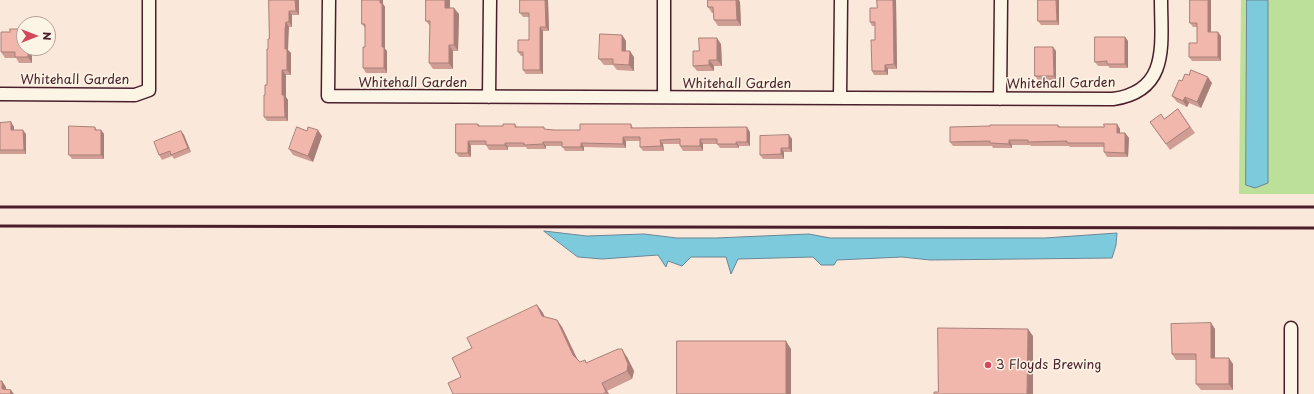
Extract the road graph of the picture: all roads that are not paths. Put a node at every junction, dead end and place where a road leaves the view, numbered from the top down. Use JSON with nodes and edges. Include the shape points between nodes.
{"nodes":[{"id":1,"x":149,"y":0,"type":"edge"},
{"id":2,"x":329,"y":0,"type":"edge"},
{"id":3,"x":490,"y":0,"type":"edge"},
{"id":4,"x":664,"y":0,"type":"edge"},
{"id":5,"x":841,"y":0,"type":"edge"},
{"id":6,"x":1001,"y":0,"type":"edge"},
{"id":7,"x":1161,"y":0,"type":"edge"},
{"id":8,"x":0,"y":94,"type":"edge"},
{"id":9,"x":489,"y":97,"type":"junction"},
{"id":10,"x":664,"y":97,"type":"junction"},
{"id":11,"x":840,"y":98,"type":"junction"},
{"id":12,"x":1000,"y":99,"type":"junction"},
{"id":13,"x":1291,"y":328,"type":"dead end"},
{"id":14,"x":1291,"y":394,"type":"edge"}],
"edges":[{"from":1,"to":8,"type":"street","name":"Whitehall Garden","via":[[149,90],[135,95]]},
{"from":2,"to":9,"type":"street","name":"Whitehall Garden","via":[[328,96]]},
{"from":3,"to":9,"type":"street"},
{"from":4,"to":10,"type":"street"},
{"from":5,"to":11,"type":"street"},
{"from":6,"to":12,"type":"street"},
{"from":7,"to":12,"type":"street","name":"Whitehall Garden","via":[[1159,62],[1156,72],[1144,88],[1136,93],[1113,99]]},
{"from":9,"to":10,"type":"street","name":"Whitehall Garden"},
{"from":10,"to":11,"type":"street","name":"Whitehall Garden"},
{"from":11,"to":12,"type":"street","name":"Whitehall Garden"},
{"from":13,"to":14,"type":"street"}]}
